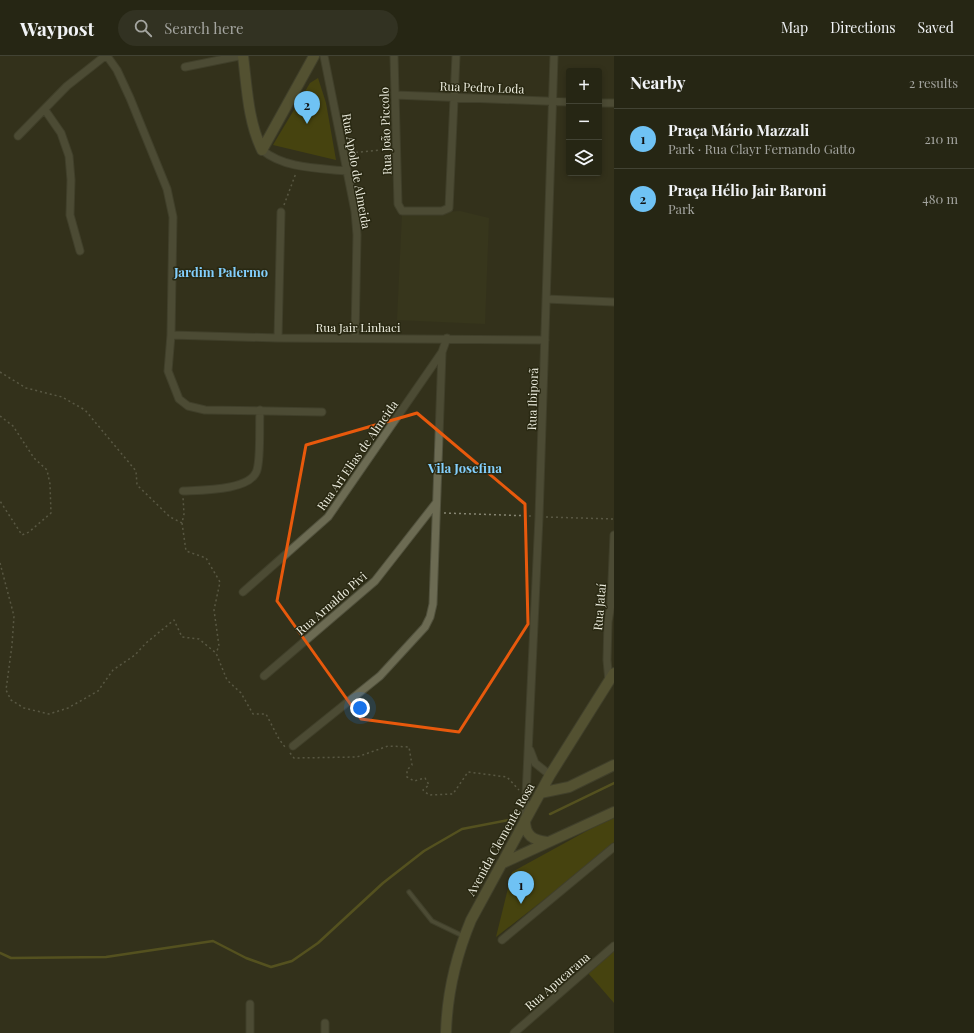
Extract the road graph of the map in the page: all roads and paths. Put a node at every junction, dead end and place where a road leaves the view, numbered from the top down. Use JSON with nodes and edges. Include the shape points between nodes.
{"nodes":[{"id":1,"x":106,"y":56,"type":"edge"},
{"id":2,"x":239,"y":56,"type":"edge"},
{"id":3,"x":243,"y":56,"type":"edge"},
{"id":4,"x":314,"y":56,"type":"edge"},
{"id":5,"x":324,"y":56,"type":"edge"},
{"id":6,"x":394,"y":56,"type":"edge"},
{"id":7,"x":456,"y":56,"type":"edge"},
{"id":8,"x":554,"y":56,"type":"edge"},
{"id":9,"x":185,"y":67,"type":"dead end"},
{"id":10,"x":395,"y":95,"type":"junction"},
{"id":11,"x":454,"y":97,"type":"junction"},
{"id":12,"x":552,"y":101,"type":"junction"},
{"id":13,"x":566,"y":102,"type":"edge"},
{"id":14,"x":602,"y":103,"type":"edge"},
{"id":15,"x":614,"y":103,"type":"edge"},
{"id":16,"x":45,"y":110,"type":"junction"},
{"id":17,"x":18,"y":136,"type":"dead end"},
{"id":18,"x":397,"y":148,"type":"junction"},
{"id":19,"x":262,"y":150,"type":"junction"},
{"id":20,"x":344,"y":154,"type":"junction"},
{"id":21,"x":298,"y":165,"type":"junction"},
{"id":22,"x":347,"y":171,"type":"junction"},
{"id":23,"x":281,"y":212,"type":"joint"},
{"id":24,"x":80,"y":251,"type":"dead end"},
{"id":25,"x":546,"y":299,"type":"junction"},
{"id":26,"x":614,"y":302,"type":"edge"},
{"id":27,"x":171,"y":335,"type":"junction"},
{"id":28,"x":278,"y":338,"type":"junction"},
{"id":29,"x":355,"y":338,"type":"junction"},
{"id":30,"x":447,"y":338,"type":"junction"},
{"id":31,"x":545,"y":340,"type":"junction"},
{"id":32,"x":442,"y":352,"type":"junction"},
{"id":33,"x":0,"y":372,"type":"edge"},
{"id":34,"x":260,"y":410,"type":"junction"},
{"id":35,"x":322,"y":412,"type":"dead end"},
{"id":36,"x":0,"y":416,"type":"edge"},
{"id":37,"x":183,"y":491,"type":"joint"},
{"id":38,"x":0,"y":501,"type":"edge"},
{"id":39,"x":436,"y":503,"type":"junction"},
{"id":40,"x":436,"y":512,"type":"junction"},
{"id":41,"x":539,"y":517,"type":"junction"},
{"id":42,"x":614,"y":519,"type":"edge"},
{"id":43,"x":182,"y":524,"type":"junction"},
{"id":44,"x":614,"y":535,"type":"edge"},
{"id":45,"x":0,"y":563,"type":"edge"},
{"id":46,"x":243,"y":592,"type":"dead end"},
{"id":47,"x":612,"y":604,"type":"junction"},
{"id":48,"x":614,"y":619,"type":"edge"},
{"id":49,"x":216,"y":653,"type":"junction"},
{"id":50,"x":264,"y":676,"type":"dead end"},
{"id":51,"x":612,"y":677,"type":"edge"},
{"id":52,"x":528,"y":742,"type":"junction"},
{"id":53,"x":293,"y":746,"type":"dead end"},
{"id":54,"x":614,"y":765,"type":"edge"},
{"id":55,"x":550,"y":775,"type":"junction"},
{"id":56,"x":540,"y":793,"type":"junction"},
{"id":57,"x":526,"y":797,"type":"junction"},
{"id":58,"x":614,"y":812,"type":"edge"},
{"id":59,"x":525,"y":819,"type":"junction"},
{"id":60,"x":547,"y":842,"type":"junction"},
{"id":61,"x":614,"y":847,"type":"edge"},
{"id":62,"x":503,"y":863,"type":"junction"},
{"id":63,"x":409,"y":892,"type":"dead end"},
{"id":64,"x":464,"y":936,"type":"junction"},
{"id":65,"x":502,"y":940,"type":"dead end"},
{"id":66,"x":614,"y":946,"type":"edge"},
{"id":67,"x":250,"y":1004,"type":"dead end"},
{"id":68,"x":325,"y":1023,"type":"dead end"},
{"id":69,"x":250,"y":1033,"type":"edge"},
{"id":70,"x":325,"y":1033,"type":"edge"},
{"id":71,"x":446,"y":1033,"type":"edge"},
{"id":72,"x":514,"y":1033,"type":"edge"}],
"edges":[{"from":1,"to":16,"type":"street","via":[[67,86]]},
{"from":1,"to":27,"type":"street","via":[[117,70],[130,98],[171,202]]},
{"from":2,"to":9,"type":"street"},
{"from":3,"to":19,"type":"main road","via":[[251,117],[255,136]]},
{"from":4,"to":19,"type":"main road"},
{"from":5,"to":20,"type":"street","name":"Rua Apolo de Almeida"},
{"from":6,"to":10,"type":"street","name":"Rua João Piccolo"},
{"from":7,"to":11,"type":"street"},
{"from":8,"to":12,"type":"street","name":"Rua Ibiporã"},
{"from":10,"to":11,"type":"street","name":"Rua Pedro Loda"},
{"from":10,"to":18,"type":"street","name":"Rua João Piccolo"},
{"from":11,"to":12,"type":"street","name":"Rua Pedro Loda"},
{"from":11,"to":18,"type":"street","name":"Rua João Piccolo","via":[[450,204],[447,211],[402,211],[398,204]]},
{"from":12,"to":13,"type":"street","name":"Rua Pedro Loda"},
{"from":12,"to":25,"type":"street","name":"Rua Ibiporã"},
{"from":14,"to":15,"type":"street"},
{"from":16,"to":17,"type":"street"},
{"from":16,"to":24,"type":"street","via":[[61,133],[67,150],[70,215]]},
{"from":18,"to":20,"type":"path"},
{"from":19,"to":21,"type":"street","via":[[280,162]]},
{"from":20,"to":22,"type":"street","name":"Rua Apolo de Almeida"},
{"from":21,"to":22,"type":"street"},
{"from":21,"to":23,"type":"path"},
{"from":22,"to":29,"type":"street","name":"Rua Apolo de Almeida","via":[[357,235]]},
{"from":23,"to":28,"type":"street"},
{"from":25,"to":26,"type":"street"},
{"from":25,"to":31,"type":"street","name":"Rua Ibiporã"},
{"from":27,"to":28,"type":"street","name":"Rua Jair Linhaci"},
{"from":27,"to":34,"type":"street","via":[[168,371],[179,400],[188,406],[205,410]]},
{"from":28,"to":29,"type":"street","name":"Rua Jair Linhaci"},
{"from":29,"to":30,"type":"street","name":"Rua Jair Linhaci"},
{"from":30,"to":31,"type":"street","name":"Rua Jair Linhaci"},
{"from":30,"to":32,"type":"street"},
{"from":31,"to":41,"type":"street","name":"Rua Ibiporã"},
{"from":32,"to":39,"type":"street"},
{"from":32,"to":46,"type":"street","name":"Rua Ari Elias de Almeida","via":[[328,517]]},
{"from":33,"to":43,"type":"path","via":[[26,388],[62,396],[85,410],[136,471],[137,485],[170,518]]},
{"from":34,"to":35,"type":"street"},
{"from":34,"to":37,"type":"street","via":[[257,470],[249,480],[220,489]]},
{"from":36,"to":38,"type":"path","via":[[12,426],[34,458],[47,470],[51,513],[22,535]]},
{"from":37,"to":43,"type":"path"},
{"from":39,"to":40,"type":"street"},
{"from":39,"to":50,"type":"street","name":"Rua Arnaldo Pivi","via":[[375,581]]},
{"from":40,"to":41,"type":"path"},
{"from":40,"to":53,"type":"street","via":[[433,604],[425,627],[380,676]]},
{"from":41,"to":42,"type":"path"},
{"from":41,"to":52,"type":"street","name":"Rua Ibiporã"},
{"from":43,"to":49,"type":"path","via":[[186,551],[206,558],[220,582],[214,610],[219,646]]},
{"from":44,"to":47,"type":"street","name":"Rua Jataí"},
{"from":45,"to":49,"type":"path","via":[[14,616],[6,690],[11,700],[24,708],[49,714],[68,708],[98,691],[113,670],[135,655],[174,620],[182,637],[199,639]]},
{"from":47,"to":48,"type":"street"},
{"from":47,"to":51,"type":"street","name":"Rua Jataí","via":[[608,622],[606,660]]},
{"from":49,"to":57,"type":"path","via":[[227,680],[241,694],[252,714],[266,714],[279,739],[294,758],[357,757],[388,746],[409,747],[412,765],[407,770],[407,777],[414,781],[425,778],[430,785],[423,790],[429,795],[453,794],[468,772],[507,777]]},
{"from":51,"to":55,"type":"main road","name":"Avenida Clemente Rosa"},
{"from":52,"to":55,"type":"street","name":"Rua Ibiporã","via":[[535,764]]},
{"from":52,"to":57,"type":"street","name":"Rua Ibiporã"},
{"from":54,"to":56,"type":"main road","via":[[569,787]]},
{"from":55,"to":56,"type":"main road","name":"Avenida Clemente Rosa"},
{"from":56,"to":59,"type":"main road","name":"Avenida Clemente Rosa"},
{"from":57,"to":59,"type":"street","name":"Rua Ibiporã"},
{"from":58,"to":60,"type":"main road"},
{"from":59,"to":60,"type":"main road","via":[[526,832],[530,837]]},
{"from":59,"to":62,"type":"main road","name":"Avenida Clemente Rosa"},
{"from":60,"to":62,"type":"main road"},
{"from":61,"to":65,"type":"street"},
{"from":62,"to":64,"type":"main road","name":"Avenida Clemente Rosa"},
{"from":63,"to":64,"type":"lane","via":[[432,921]]},
{"from":64,"to":71,"type":"main road","name":"Avenida Clemente Rosa","via":[[449,995]]},
{"from":66,"to":72,"type":"street","name":"Rua Apucarana"},
{"from":67,"to":69,"type":"street"},
{"from":68,"to":70,"type":"street"}]}
